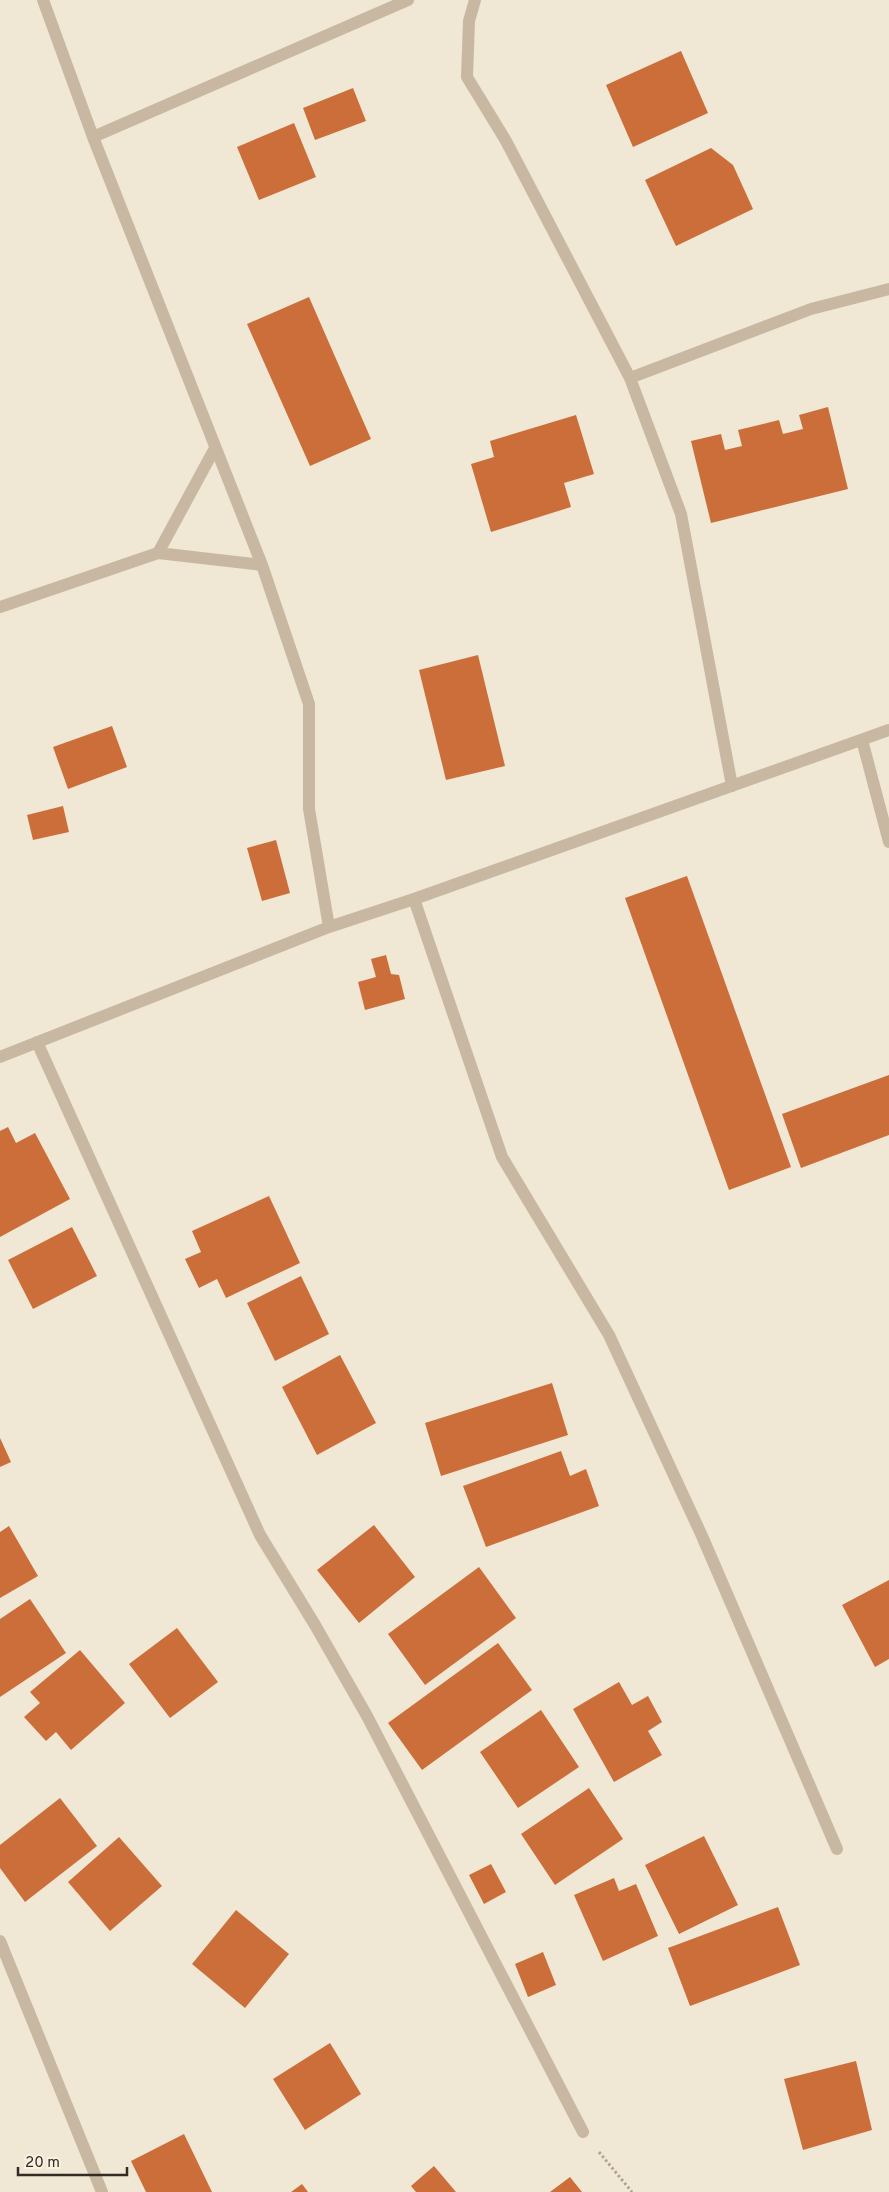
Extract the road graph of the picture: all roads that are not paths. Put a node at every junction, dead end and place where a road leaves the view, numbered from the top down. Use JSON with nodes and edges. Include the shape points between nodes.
{"nodes":[{"id":1,"x":43,"y":0,"type":"edge"},
{"id":2,"x":408,"y":0,"type":"edge"},
{"id":3,"x":475,"y":0,"type":"edge"},
{"id":4,"x":93,"y":137,"type":"junction"},
{"id":5,"x":889,"y":289,"type":"edge"},
{"id":6,"x":630,"y":378,"type":"junction"},
{"id":7,"x":215,"y":448,"type":"junction"},
{"id":8,"x":158,"y":553,"type":"junction"},
{"id":9,"x":262,"y":565,"type":"junction"},
{"id":10,"x":0,"y":607,"type":"edge"},
{"id":11,"x":889,"y":730,"type":"edge"},
{"id":12,"x":862,"y":740,"type":"junction"},
{"id":13,"x":732,"y":786,"type":"junction"},
{"id":14,"x":889,"y":842,"type":"edge"},
{"id":15,"x":414,"y":899,"type":"junction"},
{"id":16,"x":329,"y":927,"type":"junction"},
{"id":17,"x":38,"y":1042,"type":"junction"},
{"id":18,"x":0,"y":1057,"type":"edge"},
{"id":19,"x":837,"y":1849,"type":"dead end"},
{"id":20,"x":0,"y":1941,"type":"edge"},
{"id":21,"x":583,"y":2132,"type":"road end"},
{"id":22,"x":102,"y":2192,"type":"edge"}],
"edges":[{"from":1,"to":4,"type":"street"},
{"from":2,"to":4,"type":"street"},
{"from":3,"to":6,"type":"street","via":[[469,21],[466,77],[506,141]]},
{"from":4,"to":7,"type":"street"},
{"from":5,"to":6,"type":"street","via":[[811,310]]},
{"from":6,"to":13,"type":"street","via":[[681,514]]},
{"from":7,"to":8,"type":"street"},
{"from":7,"to":9,"type":"street"},
{"from":8,"to":9,"type":"street"},
{"from":8,"to":10,"type":"street"},
{"from":9,"to":16,"type":"street","via":[[309,704],[309,809]]},
{"from":11,"to":12,"type":"street"},
{"from":12,"to":13,"type":"street"},
{"from":12,"to":14,"type":"street"},
{"from":13,"to":15,"type":"street"},
{"from":15,"to":16,"type":"street"},
{"from":15,"to":19,"type":"street","via":[[502,1157],[609,1335],[702,1536]]},
{"from":16,"to":17,"type":"street"},
{"from":17,"to":18,"type":"street"},
{"from":17,"to":21,"type":"street","via":[[260,1535],[367,1716]]},
{"from":20,"to":22,"type":"street"}]}
